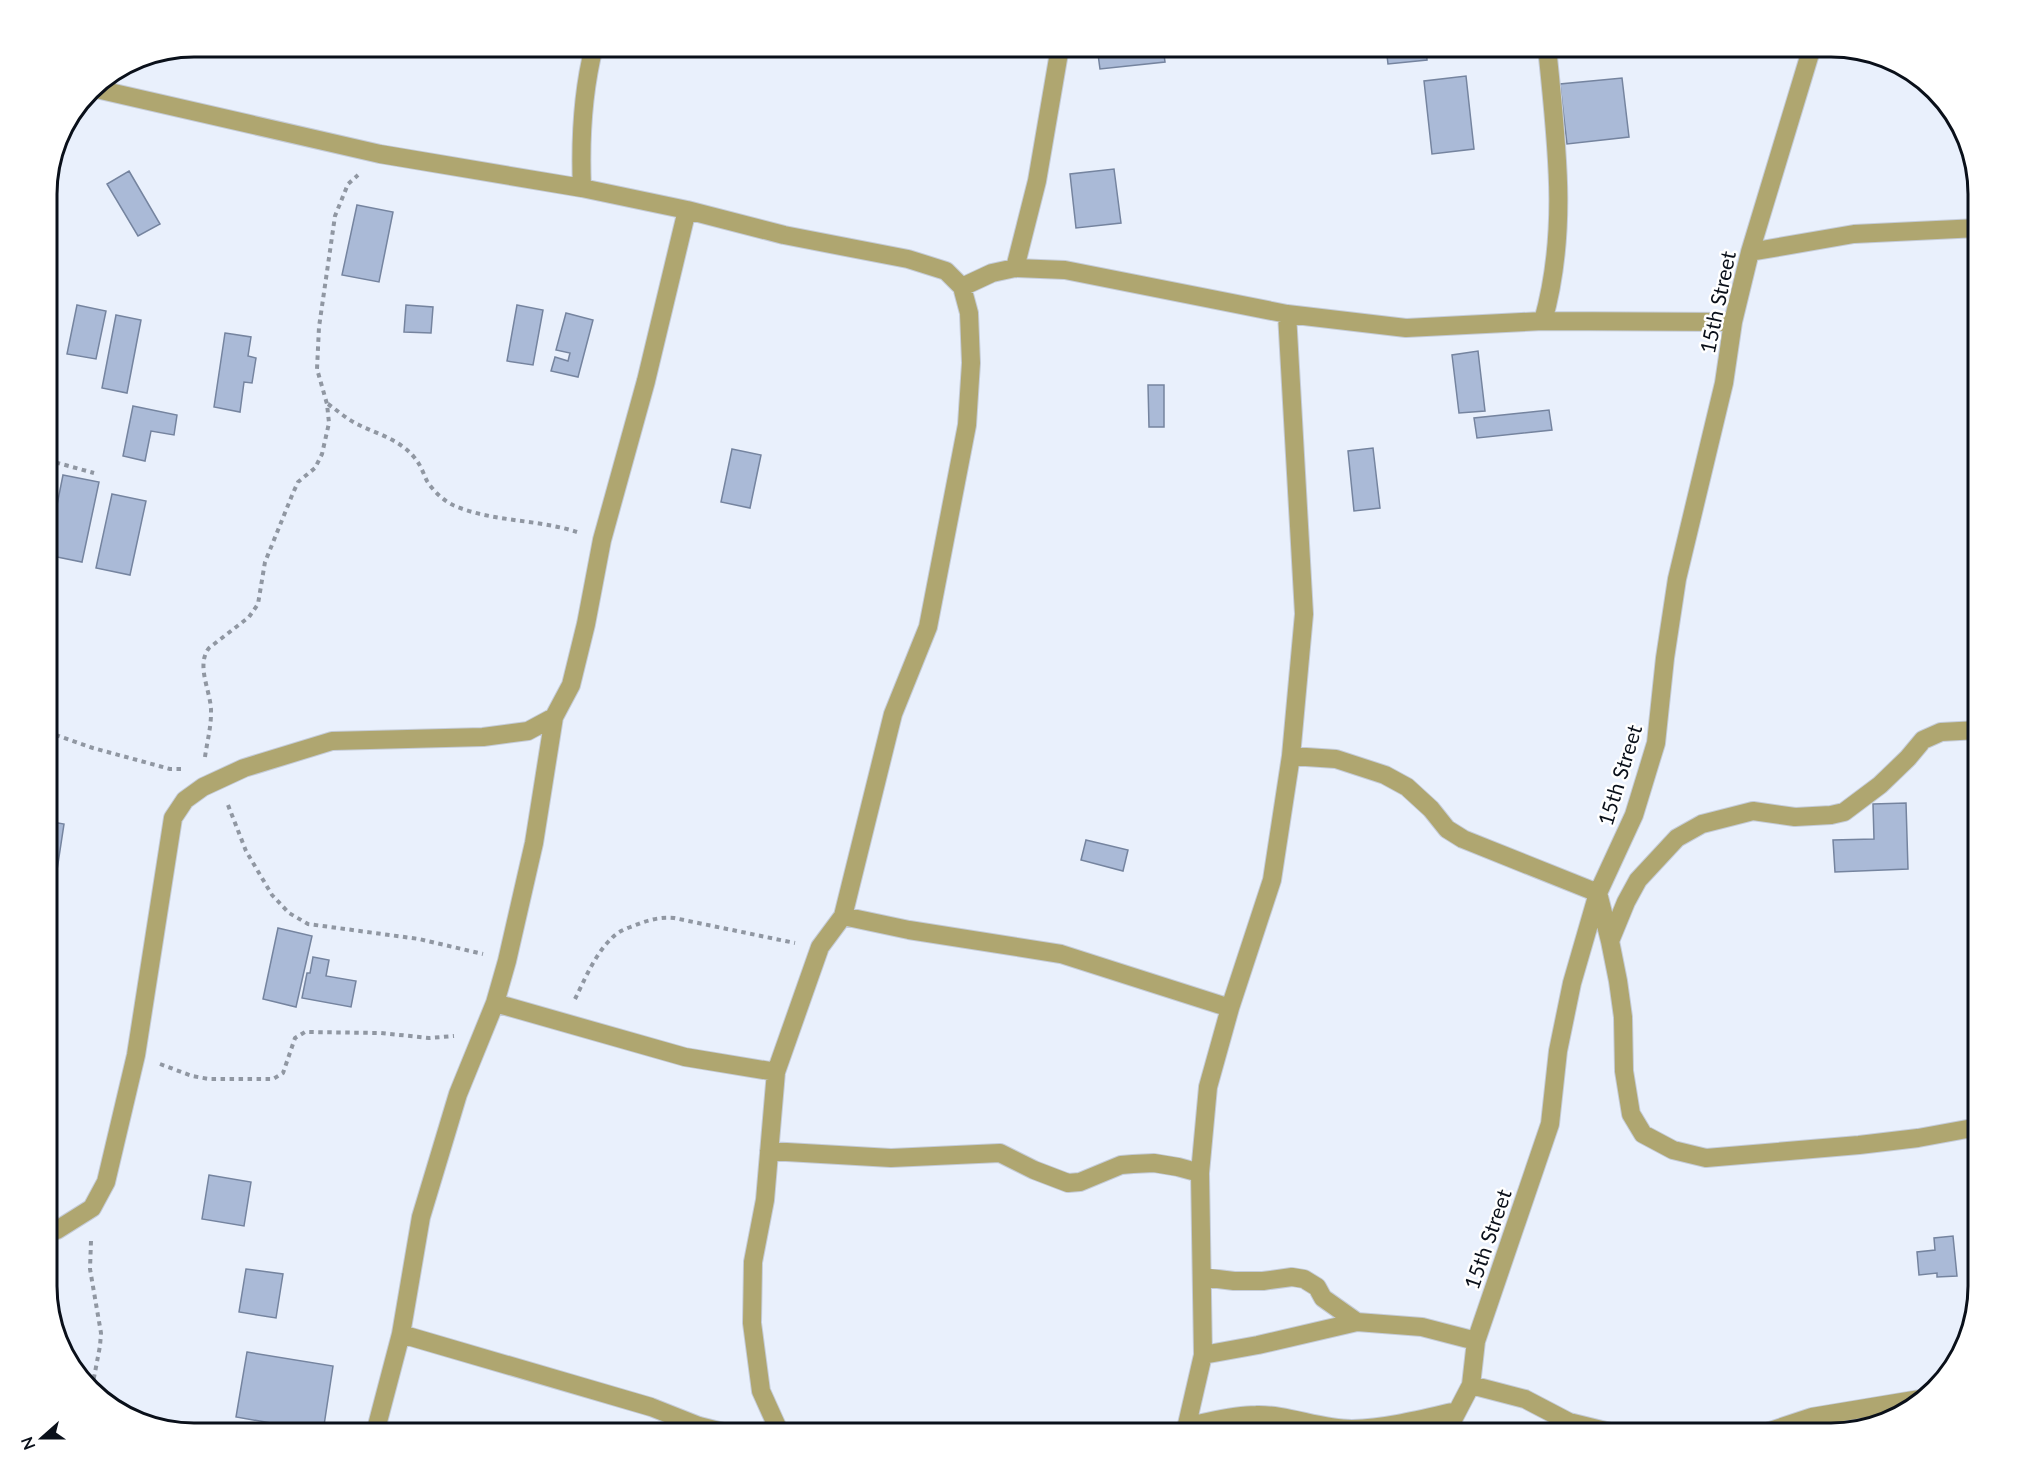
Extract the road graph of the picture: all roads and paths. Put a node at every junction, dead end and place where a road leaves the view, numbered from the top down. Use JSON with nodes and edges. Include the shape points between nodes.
{"nodes":[{"id":1,"x":591,"y":57,"type":"edge"},
{"id":2,"x":1058,"y":57,"type":"edge"},
{"id":3,"x":1548,"y":57,"type":"edge"},
{"id":4,"x":1809,"y":57,"type":"edge"},
{"id":5,"x":104,"y":91,"type":"edge"},
{"id":6,"x":380,"y":154,"type":"junction"},
{"id":7,"x":582,"y":188,"type":"junction"},
{"id":8,"x":687,"y":210,"type":"junction"},
{"id":9,"x":1968,"y":228,"type":"edge"},
{"id":10,"x":1750,"y":252,"type":"junction"},
{"id":11,"x":1015,"y":268,"type":"junction"},
{"id":12,"x":962,"y":287,"type":"junction"},
{"id":13,"x":1287,"y":314,"type":"junction"},
{"id":14,"x":1543,"y":321,"type":"junction"},
{"id":15,"x":1733,"y":322,"type":"junction"},
{"id":16,"x":327,"y":404,"type":"junction"},
{"id":17,"x":57,"y":463,"type":"edge"},
{"id":18,"x":94,"y":473,"type":"dead end"},
{"id":19,"x":602,"y":540,"type":"junction"},
{"id":20,"x":554,"y":717,"type":"junction"},
{"id":21,"x":1968,"y":731,"type":"edge"},
{"id":22,"x":57,"y":735,"type":"edge"},
{"id":23,"x":1291,"y":756,"type":"junction"},
{"id":24,"x":208,"y":779,"type":"junction"},
{"id":25,"x":1598,"y":893,"type":"junction"},
{"id":26,"x":843,"y":916,"type":"junction"},
{"id":27,"x":1610,"y":941,"type":"junction"},
{"id":28,"x":820,"y":947,"type":"junction"},
{"id":29,"x":507,"y":961,"type":"junction"},
{"id":30,"x":495,"y":1003,"type":"junction"},
{"id":31,"x":1230,"y":1008,"type":"junction"},
{"id":32,"x":562,"y":1023,"type":"junction"},
{"id":33,"x":484,"y":1030,"type":"junction"},
{"id":34,"x":136,"y":1055,"type":"junction"},
{"id":35,"x":776,"y":1072,"type":"junction"},
{"id":36,"x":1968,"y":1129,"type":"edge"},
{"id":37,"x":769,"y":1151,"type":"junction"},
{"id":38,"x":1200,"y":1173,"type":"junction"},
{"id":39,"x":92,"y":1208,"type":"junction"},
{"id":40,"x":57,"y":1230,"type":"edge"},
{"id":41,"x":1202,"y":1278,"type":"junction"},
{"id":42,"x":1357,"y":1322,"type":"junction"},
{"id":43,"x":401,"y":1334,"type":"junction"},
{"id":44,"x":1476,"y":1341,"type":"junction"},
{"id":45,"x":1203,"y":1355,"type":"junction"},
{"id":46,"x":94,"y":1379,"type":"edge"},
{"id":47,"x":1471,"y":1384,"type":"junction"},
{"id":48,"x":1906,"y":1401,"type":"edge"},
{"id":49,"x":1896,"y":1402,"type":"junction"},
{"id":50,"x":1894,"y":1408,"type":"edge"},
{"id":51,"x":1457,"y":1411,"type":"junction"},
{"id":52,"x":378,"y":1423,"type":"edge"},
{"id":53,"x":691,"y":1423,"type":"edge"},
{"id":54,"x":775,"y":1423,"type":"edge"},
{"id":55,"x":1188,"y":1423,"type":"edge"},
{"id":56,"x":1217,"y":1423,"type":"edge"},
{"id":57,"x":1304,"y":1423,"type":"edge"},
{"id":58,"x":1403,"y":1423,"type":"edge"},
{"id":59,"x":1451,"y":1423,"type":"edge"},
{"id":60,"x":1565,"y":1423,"type":"edge"},
{"id":61,"x":1795,"y":1423,"type":"edge"}],
"edges":[{"from":1,"to":7,"type":"street","via":[[581,123]]},
{"from":2,"to":11,"type":"street","via":[[1037,181]]},
{"from":3,"to":14,"type":"street","via":[[1558,164],[1558,245]]},
{"from":4,"to":10,"type":"street","name":"15th Street"},
{"from":5,"to":6,"type":"street"},
{"from":6,"to":7,"type":"street"},
{"from":6,"to":16,"type":"path","via":[[348,184],[335,216],[317,369]]},
{"from":7,"to":8,"type":"street"},
{"from":8,"to":12,"type":"street","via":[[784,235],[908,259],[946,271]]},
{"from":8,"to":19,"type":"street"},
{"from":9,"to":10,"type":"street","via":[[1854,234]]},
{"from":10,"to":15,"type":"street","name":"15th Street"},
{"from":11,"to":12,"type":"street","via":[[992,273]]},
{"from":11,"to":13,"type":"street","via":[[1065,270]]},
{"from":12,"to":26,"type":"street","via":[[969,313],[971,363],[967,425],[928,627],[893,714]]},
{"from":13,"to":14,"type":"street","via":[[1406,328]]},
{"from":13,"to":23,"type":"street","via":[[1304,614]]},
{"from":14,"to":15,"type":"street"},
{"from":15,"to":25,"type":"street","name":"15th Street","via":[[1724,383],[1677,579],[1656,742],[1634,815]]},
{"from":16,"to":19,"type":"path","via":[[413,455],[438,495],[453,506],[558,526]]},
{"from":16,"to":24,"type":"path","via":[[329,423],[322,454],[293,493],[265,562],[258,604],[249,617],[204,654],[212,712]]},
{"from":17,"to":18,"type":"path"},
{"from":19,"to":20,"type":"street","via":[[571,685]]},
{"from":20,"to":24,"type":"street","via":[[528,730],[483,737],[332,741]]},
{"from":20,"to":29,"type":"street","via":[[534,843]]},
{"from":21,"to":27,"type":"street","via":[[1941,732],[1923,740],[1880,785],[1844,812],[1795,817],[1753,811],[1702,824],[1677,838],[1638,880]]},
{"from":22,"to":24,"type":"path"},
{"from":23,"to":25,"type":"street","via":[[1336,759],[1385,775],[1407,787],[1447,829],[1463,839]]},
{"from":23,"to":31,"type":"street","via":[[1272,880]]},
{"from":24,"to":29,"type":"path","via":[[272,895],[289,913],[308,924],[419,939]]},
{"from":24,"to":34,"type":"street","via":[[185,800],[174,819]]},
{"from":25,"to":27,"type":"street"},
{"from":25,"to":44,"type":"street","name":"15th Street","via":[[1572,983],[1558,1051],[1550,1124]]},
{"from":26,"to":28,"type":"street"},
{"from":26,"to":31,"type":"street","via":[[1061,954]]},
{"from":27,"to":36,"type":"street","via":[[1623,1017],[1624,1071],[1631,1114],[1643,1134],[1673,1150],[1706,1158],[1859,1145]]},
{"from":28,"to":32,"type":"path","via":[[674,918],[652,919],[612,937]]},
{"from":28,"to":35,"type":"street"},
{"from":29,"to":30,"type":"street"},
{"from":30,"to":32,"type":"street"},
{"from":30,"to":33,"type":"street"},
{"from":31,"to":38,"type":"street","via":[[1208,1087]]},
{"from":32,"to":35,"type":"street","via":[[685,1057]]},
{"from":33,"to":34,"type":"path","via":[[429,1038],[305,1032],[295,1038],[283,1072],[273,1079],[192,1076]]},
{"from":33,"to":43,"type":"street","via":[[458,1094],[421,1217]]},
{"from":34,"to":39,"type":"street","via":[[106,1182]]},
{"from":35,"to":37,"type":"street"},
{"from":37,"to":38,"type":"street","via":[[891,1158],[1000,1153],[1068,1183],[1133,1164],[1154,1163]]},
{"from":37,"to":54,"type":"street","via":[[765,1200],[753,1262],[752,1323],[761,1391]]},
{"from":38,"to":41,"type":"street"},
{"from":39,"to":40,"type":"street"},
{"from":39,"to":46,"type":"path","via":[[90,1269],[100,1333]]},
{"from":41,"to":42,"type":"street","via":[[1305,1279],[1317,1287],[1323,1298]]},
{"from":41,"to":45,"type":"street"},
{"from":42,"to":44,"type":"street","via":[[1422,1327]]},
{"from":42,"to":45,"type":"street"},
{"from":43,"to":52,"type":"street"},
{"from":43,"to":53,"type":"street","via":[[640,1403]]},
{"from":44,"to":47,"type":"street","name":"15th Street"},
{"from":45,"to":55,"type":"street"},
{"from":47,"to":51,"type":"street","name":"15th Street"},
{"from":47,"to":60,"type":"street","via":[[1526,1399]]},
{"from":48,"to":49,"type":"street"},
{"from":49,"to":50,"type":"street"},
{"from":49,"to":61,"type":"street"},
{"from":51,"to":58,"type":"street"},
{"from":51,"to":59,"type":"street","name":"15th Street"},
{"from":56,"to":57,"type":"street","via":[[1257,1414]]}]}
